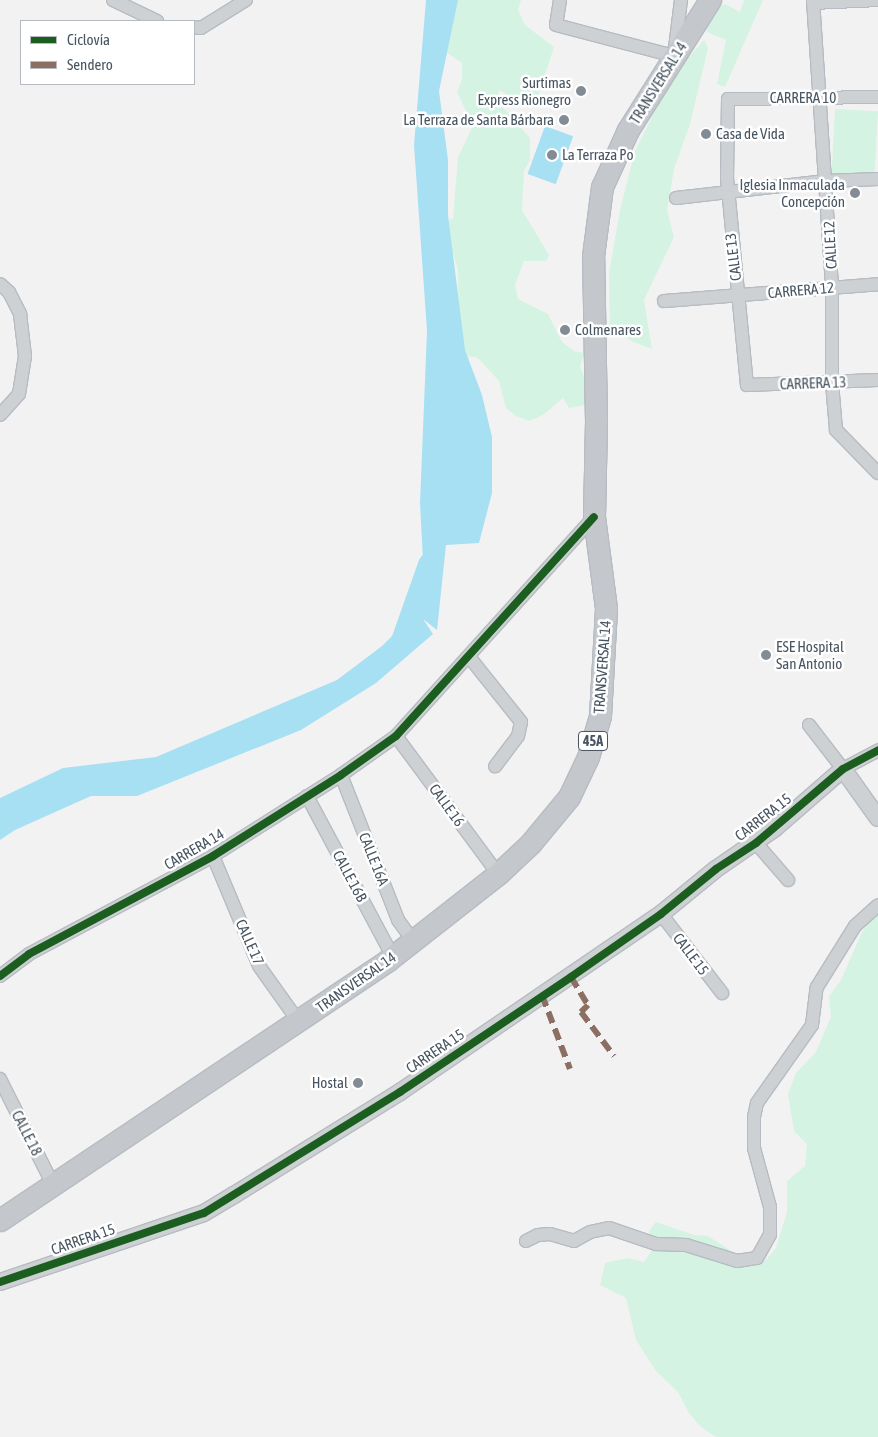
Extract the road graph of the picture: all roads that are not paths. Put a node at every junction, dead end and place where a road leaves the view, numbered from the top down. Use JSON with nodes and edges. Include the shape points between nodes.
{"nodes":[{"id":1,"x":113,"y":0,"type":"edge"},
{"id":2,"x":246,"y":0,"type":"edge"},
{"id":3,"x":560,"y":0,"type":"edge"},
{"id":4,"x":681,"y":0,"type":"edge"},
{"id":5,"x":710,"y":0,"type":"edge"},
{"id":6,"x":878,"y":0,"type":"edge"},
{"id":7,"x":813,"y":1,"type":"edge"},
{"id":8,"x":155,"y":20,"type":"edge"},
{"id":9,"x":195,"y":27,"type":"edge"},
{"id":10,"x":674,"y":56,"type":"junction"},
{"id":11,"x":878,"y":97,"type":"edge"},
{"id":12,"x":728,"y":98,"type":"joint"},
{"id":13,"x":820,"y":98,"type":"junction"},
{"id":14,"x":878,"y":179,"type":"edge"},
{"id":15,"x":826,"y":182,"type":"junction"},
{"id":16,"x":728,"y":193,"type":"junction"},
{"id":17,"x":676,"y":198,"type":"dead end"},
{"id":18,"x":0,"y":284,"type":"edge"},
{"id":19,"x":878,"y":284,"type":"edge"},
{"id":20,"x":832,"y":286,"type":"junction"},
{"id":21,"x":737,"y":296,"type":"junction"},
{"id":22,"x":664,"y":301,"type":"dead end"},
{"id":23,"x":878,"y":380,"type":"edge"},
{"id":24,"x":832,"y":383,"type":"junction"},
{"id":25,"x":747,"y":384,"type":"joint"},
{"id":26,"x":0,"y":415,"type":"edge"},
{"id":27,"x":878,"y":473,"type":"edge"},
{"id":28,"x":594,"y":517,"type":"junction"},
{"id":29,"x":470,"y":658,"type":"junction"},
{"id":30,"x":809,"y":725,"type":"dead end"},
{"id":31,"x":396,"y":736,"type":"junction"},
{"id":32,"x":878,"y":750,"type":"edge"},
{"id":33,"x":494,"y":766,"type":"dead end"},
{"id":34,"x":843,"y":769,"type":"junction"},
{"id":35,"x":341,"y":775,"type":"junction"},
{"id":36,"x":307,"y":796,"type":"junction"},
{"id":37,"x":878,"y":818,"type":"edge"},
{"id":38,"x":756,"y":843,"type":"junction"},
{"id":39,"x":212,"y":856,"type":"junction"},
{"id":40,"x":498,"y":874,"type":"junction"},
{"id":41,"x":788,"y":880,"type":"dead end"},
{"id":42,"x":878,"y":904,"type":"edge"},
{"id":43,"x":661,"y":914,"type":"junction"},
{"id":44,"x":413,"y":941,"type":"junction"},
{"id":45,"x":393,"y":957,"type":"junction"},
{"id":46,"x":0,"y":976,"type":"edge"},
{"id":47,"x":722,"y":994,"type":"dead end"},
{"id":48,"x":299,"y":1022,"type":"junction"},
{"id":49,"x":0,"y":1079,"type":"edge"},
{"id":50,"x":54,"y":1187,"type":"junction"},
{"id":51,"x":0,"y":1220,"type":"edge"},
{"id":52,"x":526,"y":1241,"type":"dead end"},
{"id":53,"x":0,"y":1282,"type":"edge"}],
"edges":[{"from":1,"to":8,"type":"street"},
{"from":2,"to":9,"type":"street","via":[[200,28]]},
{"from":3,"to":10,"type":"street","via":[[556,25]]},
{"from":4,"to":10,"type":"street"},
{"from":5,"to":10,"type":"highway","name":"TRANSVERSAL 14","number":"45A"},
{"from":6,"to":7,"type":"street"},
{"from":7,"to":13,"type":"street","name":"CALLE 12"},
{"from":10,"to":28,"type":"highway","name":"TRANSVERSAL 14","number":"45A","via":[[628,130],[602,187],[593,256]]},
{"from":11,"to":13,"type":"street","name":"CARRERA 10"},
{"from":12,"to":13,"type":"street","name":"CARRERA 10"},
{"from":12,"to":16,"type":"street","name":"CALLE 13"},
{"from":13,"to":15,"type":"street","name":"CALLE 12"},
{"from":14,"to":15,"type":"street"},
{"from":15,"to":16,"type":"street"},
{"from":15,"to":20,"type":"street","name":"CALLE 12"},
{"from":16,"to":17,"type":"street"},
{"from":16,"to":21,"type":"street","name":"CALLE 13"},
{"from":18,"to":26,"type":"street","via":[[20,314],[25,356],[19,394]]},
{"from":19,"to":20,"type":"street","name":"CARRERA 12"},
{"from":20,"to":21,"type":"street","name":"CARRERA 12"},
{"from":20,"to":24,"type":"street","name":"CALLE 12"},
{"from":21,"to":22,"type":"street","name":"CARRERA 12"},
{"from":21,"to":25,"type":"street","name":"CALLE 13"},
{"from":23,"to":24,"type":"street","name":"CARRERA 13"},
{"from":24,"to":25,"type":"street","name":"CARRERA 13"},
{"from":24,"to":27,"type":"street","name":"CALLE 12","via":[[836,430]]},
{"from":28,"to":29,"type":"street","name":"CARRERA 14"},
{"from":28,"to":40,"type":"highway","name":"TRANSVERSAL 14","number":"45A","via":[[606,608],[600,716],[588,756],[569,797],[530,844]]},
{"from":29,"to":31,"type":"street","name":"CARRERA 14"},
{"from":29,"to":33,"type":"street","via":[[521,722],[518,736]]},
{"from":30,"to":34,"type":"street"},
{"from":31,"to":35,"type":"street","name":"CARRERA 14"},
{"from":31,"to":40,"type":"street","name":"CALLE 16"},
{"from":32,"to":34,"type":"street"},
{"from":34,"to":37,"type":"street"},
{"from":34,"to":38,"type":"street","name":"CARRERA 15"},
{"from":35,"to":36,"type":"street","name":"CARRERA 14"},
{"from":35,"to":44,"type":"street","name":"CALLE 16A","via":[[398,920]]},
{"from":36,"to":39,"type":"street","name":"CARRERA 14"},
{"from":36,"to":45,"type":"street","name":"CALLE 16B"},
{"from":38,"to":41,"type":"street"},
{"from":38,"to":43,"type":"street","name":"CARRERA 15","via":[[716,869]]},
{"from":39,"to":46,"type":"street","name":"CARRERA 14","via":[[30,954]]},
{"from":39,"to":48,"type":"street","name":"CALLE 17","via":[[259,966]]},
{"from":40,"to":44,"type":"highway","name":"TRANSVERSAL 14","number":"45A"},
{"from":42,"to":52,"type":"street","via":[[855,926],[817,987],[812,1025],[757,1104],[754,1148],[770,1207],[770,1235],[757,1258],[737,1261],[686,1245],[656,1244],[609,1228],[574,1240],[538,1234]]},
{"from":43,"to":47,"type":"street","name":"CALLE 15"},
{"from":43,"to":53,"type":"street","name":"CARRERA 15","via":[[400,1092],[204,1212]]},
{"from":44,"to":45,"type":"highway","name":"TRANSVERSAL 14","number":"45A"},
{"from":45,"to":48,"type":"highway","name":"TRANSVERSAL 14","number":"45A"},
{"from":48,"to":50,"type":"highway","name":"TRANSVERSAL 14","number":"45A"},
{"from":49,"to":50,"type":"street","name":"CALLE 18"},
{"from":50,"to":51,"type":"highway","name":"TRANSVERSAL 14","number":"45A"}]}
